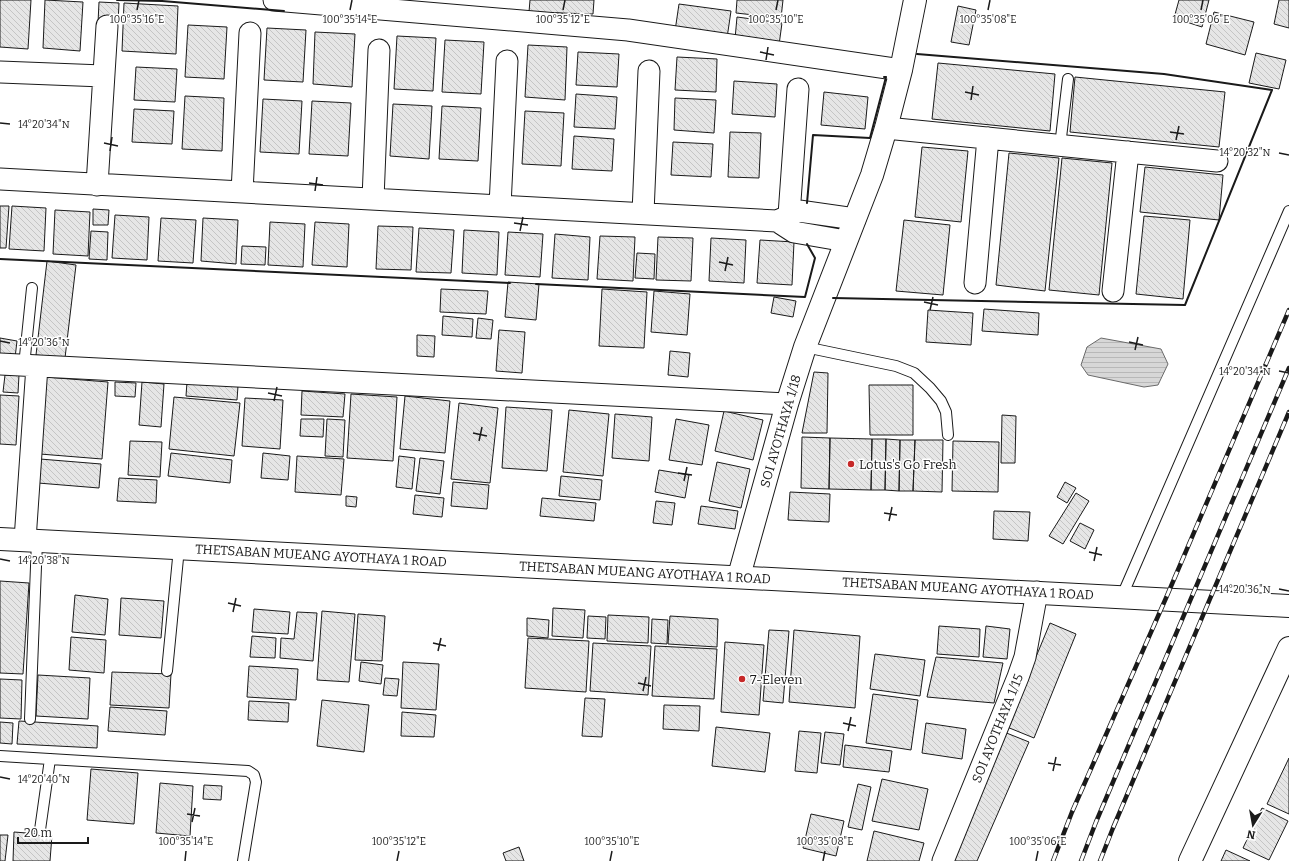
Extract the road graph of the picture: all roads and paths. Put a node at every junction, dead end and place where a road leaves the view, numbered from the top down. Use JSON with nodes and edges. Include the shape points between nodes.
{"nodes":[{"id":1,"x":274,"y":0,"type":"edge"},
{"id":2,"x":915,"y":0,"type":"edge"},
{"id":3,"x":107,"y":26,"type":"dead end"},
{"id":4,"x":250,"y":33,"type":"dead end"},
{"id":5,"x":379,"y":50,"type":"dead end"},
{"id":6,"x":507,"y":61,"type":"dead end"},
{"id":7,"x":901,"y":70,"type":"junction"},
{"id":8,"x":649,"y":71,"type":"dead end"},
{"id":9,"x":0,"y":72,"type":"edge"},
{"id":10,"x":103,"y":76,"type":"junction"},
{"id":11,"x":1068,"y":79,"type":"dead end"},
{"id":12,"x":798,"y":89,"type":"dead end"},
{"id":13,"x":886,"y":128,"type":"junction"},
{"id":14,"x":988,"y":138,"type":"junction"},
{"id":15,"x":1060,"y":146,"type":"junction"},
{"id":16,"x":1128,"y":152,"type":"junction"},
{"id":17,"x":1217,"y":161,"type":"dead end"},
{"id":18,"x":0,"y":179,"type":"edge"},
{"id":19,"x":97,"y":185,"type":"junction"},
{"id":20,"x":242,"y":192,"type":"junction"},
{"id":21,"x":373,"y":199,"type":"junction"},
{"id":22,"x":500,"y":206,"type":"junction"},
{"id":23,"x":1289,"y":211,"type":"edge"},
{"id":24,"x":643,"y":214,"type":"junction"},
{"id":25,"x":855,"y":219,"type":"junction"},
{"id":26,"x":791,"y":220,"type":"junction"},
{"id":27,"x":846,"y":241,"type":"junction"},
{"id":28,"x":975,"y":283,"type":"dead end"},
{"id":29,"x":32,"y":288,"type":"dead end"},
{"id":30,"x":1113,"y":291,"type":"dead end"},
{"id":31,"x":805,"y":347,"type":"junction"},
{"id":32,"x":0,"y":364,"type":"edge"},
{"id":33,"x":30,"y":366,"type":"junction"},
{"id":34,"x":787,"y":404,"type":"junction"},
{"id":35,"x":948,"y":435,"type":"dead end"},
{"id":36,"x":0,"y":539,"type":"edge"},
{"id":37,"x":31,"y":540,"type":"junction"},
{"id":38,"x":179,"y":548,"type":"junction"},
{"id":39,"x":739,"y":576,"type":"junction"},
{"id":40,"x":1037,"y":592,"type":"junction"},
{"id":41,"x":1122,"y":596,"type":"junction"},
{"id":42,"x":1289,"y":606,"type":"edge"},
{"id":43,"x":1289,"y":648,"type":"edge"},
{"id":44,"x":167,"y":671,"type":"dead end"},
{"id":45,"x":30,"y":718,"type":"dead end"},
{"id":46,"x":0,"y":756,"type":"edge"},
{"id":47,"x":50,"y":759,"type":"junction"},
{"id":48,"x":40,"y":830,"type":"dead end"},
{"id":49,"x":243,"y":861,"type":"edge"},
{"id":50,"x":943,"y":861,"type":"edge"},
{"id":51,"x":1190,"y":861,"type":"edge"}],
"edges":[{"from":1,"to":7,"type":"street","via":[[628,30]]},
{"from":2,"to":7,"type":"main road","name":"SOI AYOTHAYA 1/18"},
{"from":3,"to":10,"type":"street"},
{"from":4,"to":20,"type":"street"},
{"from":5,"to":21,"type":"street"},
{"from":6,"to":22,"type":"street"},
{"from":7,"to":13,"type":"main road","name":"SOI AYOTHAYA 1/18"},
{"from":8,"to":24,"type":"street"},
{"from":9,"to":10,"type":"street"},
{"from":10,"to":19,"type":"street"},
{"from":11,"to":15,"type":"lane"},
{"from":12,"to":26,"type":"street"},
{"from":13,"to":14,"type":"street"},
{"from":13,"to":25,"type":"main road","name":"SOI AYOTHAYA 1/18"},
{"from":14,"to":15,"type":"street"},
{"from":14,"to":28,"type":"street"},
{"from":15,"to":16,"type":"street"},
{"from":16,"to":17,"type":"street"},
{"from":16,"to":30,"type":"street"},
{"from":18,"to":19,"type":"street"},
{"from":19,"to":20,"type":"street"},
{"from":20,"to":21,"type":"street"},
{"from":21,"to":22,"type":"street"},
{"from":22,"to":24,"type":"street"},
{"from":23,"to":41,"type":"lane"},
{"from":24,"to":26,"type":"street"},
{"from":25,"to":26,"type":"street"},
{"from":25,"to":27,"type":"main road","name":"SOI AYOTHAYA 1/18"},
{"from":26,"to":27,"type":"street"},
{"from":27,"to":31,"type":"main road","name":"SOI AYOTHAYA 1/18"},
{"from":29,"to":33,"type":"lane"},
{"from":31,"to":34,"type":"main road","name":"SOI AYOTHAYA 1/18"},
{"from":31,"to":35,"type":"lane","via":[[896,366],[914,373],[941,401],[946,412]]},
{"from":32,"to":33,"type":"street"},
{"from":33,"to":34,"type":"street"},
{"from":33,"to":37,"type":"street"},
{"from":34,"to":39,"type":"main road","name":"SOI AYOTHAYA 1/18"},
{"from":36,"to":37,"type":"main road","name":"THETSABAN MUEANG AYOTHAYA 1 ROAD"},
{"from":37,"to":38,"type":"main road","name":"THETSABAN MUEANG AYOTHAYA 1 ROAD"},
{"from":37,"to":45,"type":"lane"},
{"from":38,"to":39,"type":"main road","name":"THETSABAN MUEANG AYOTHAYA 1 ROAD"},
{"from":38,"to":44,"type":"lane"},
{"from":39,"to":40,"type":"main road","name":"THETSABAN MUEANG AYOTHAYA 1 ROAD"},
{"from":40,"to":41,"type":"main road","name":"THETSABAN MUEANG AYOTHAYA 1 ROAD"},
{"from":40,"to":50,"type":"street","name":"SOI AYOTHAYA 1/15","via":[[1025,657]]},
{"from":41,"to":42,"type":"main road","name":"THETSABAN MUEANG AYOTHAYA 1 ROAD"},
{"from":43,"to":51,"type":"main road"},
{"from":46,"to":47,"type":"lane"},
{"from":47,"to":48,"type":"lane"},
{"from":47,"to":49,"type":"lane","via":[[248,771],[254,775],[256,782]]}]}
